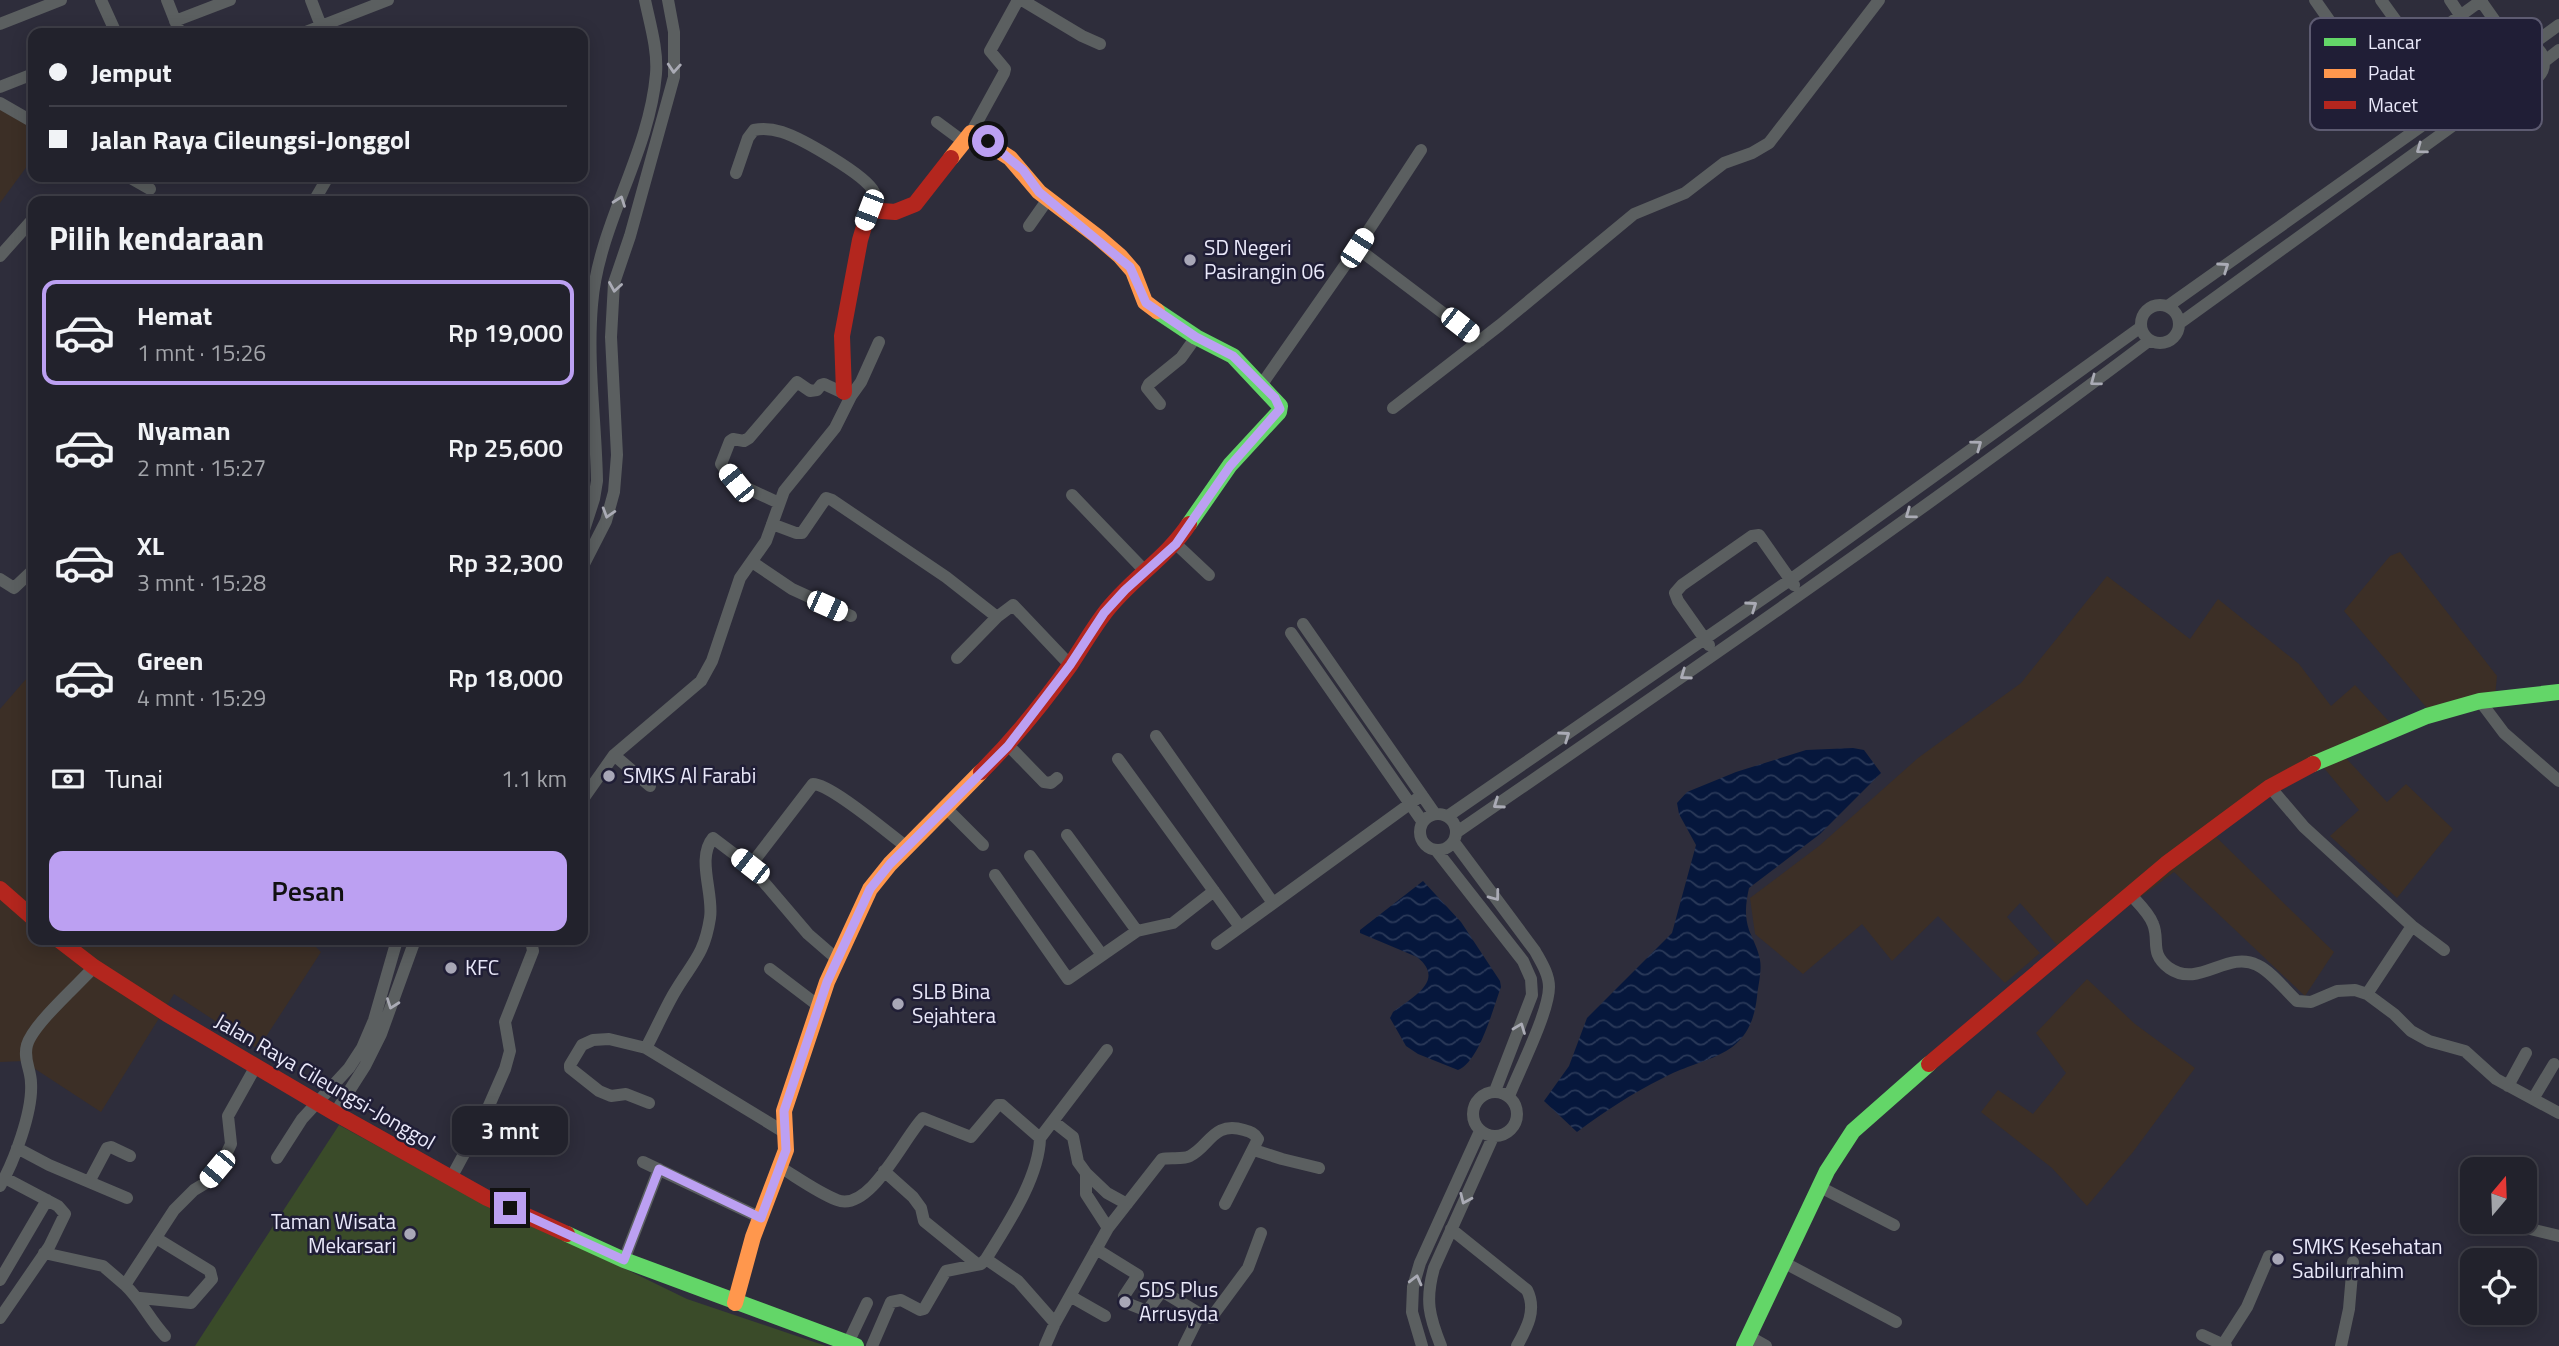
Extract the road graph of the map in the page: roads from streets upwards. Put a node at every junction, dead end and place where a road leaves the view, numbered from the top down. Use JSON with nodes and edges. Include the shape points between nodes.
{"nodes":[{"id":1,"x":61,"y":0,"type":"edge"},
{"id":2,"x":101,"y":0,"type":"edge"},
{"id":3,"x":167,"y":0,"type":"edge"},
{"id":4,"x":230,"y":0,"type":"edge"},
{"id":5,"x":311,"y":0,"type":"edge"},
{"id":6,"x":388,"y":0,"type":"edge"},
{"id":7,"x":645,"y":0,"type":"edge"},
{"id":8,"x":668,"y":0,"type":"edge"},
{"id":9,"x":1020,"y":0,"type":"edge"},
{"id":10,"x":1879,"y":0,"type":"edge"},
{"id":11,"x":2315,"y":0,"type":"edge"},
{"id":12,"x":2381,"y":0,"type":"edge"},
{"id":13,"x":2450,"y":0,"type":"edge"},
{"id":14,"x":2482,"y":0,"type":"edge"},
{"id":15,"x":34,"y":5,"type":"edge"},
{"id":16,"x":2460,"y":15,"type":"junction"},
{"id":17,"x":2328,"y":18,"type":"edge"},
{"id":18,"x":2394,"y":18,"type":"edge"},
{"id":19,"x":2456,"y":18,"type":"edge"},
{"id":20,"x":2494,"y":18,"type":"edge"},
{"id":21,"x":0,"y":24,"type":"edge"},
{"id":22,"x":2559,"y":24,"type":"edge"},
{"id":23,"x":321,"y":26,"type":"junction"},
{"id":24,"x":178,"y":27,"type":"edge"},
{"id":25,"x":114,"y":28,"type":"edge"},
{"id":26,"x":316,"y":28,"type":"edge"},
{"id":27,"x":2542,"y":37,"type":"edge"},
{"id":28,"x":1100,"y":44,"type":"dead end"},
{"id":29,"x":2559,"y":50,"type":"edge"},
{"id":30,"x":2542,"y":55,"type":"edge"},
{"id":31,"x":2545,"y":61,"type":"junction"},
{"id":32,"x":2542,"y":72,"type":"edge"},
{"id":33,"x":28,"y":76,"type":"edge"},
{"id":34,"x":0,"y":87,"type":"edge"},
{"id":35,"x":0,"y":103,"type":"edge"},
{"id":36,"x":28,"y":119,"type":"edge"},
{"id":37,"x":937,"y":122,"type":"dead end"},
{"id":38,"x":2416,"y":130,"type":"edge"},
{"id":39,"x":2447,"y":130,"type":"edge"},
{"id":40,"x":967,"y":138,"type":"junction"},
{"id":41,"x":1421,"y":150,"type":"dead end"},
{"id":42,"x":736,"y":173,"type":"dead end"},
{"id":43,"x":138,"y":182,"type":"edge"},
{"id":44,"x":150,"y":189,"type":"dead end"},
{"id":45,"x":1048,"y":199,"type":"junction"},
{"id":46,"x":869,"y":210,"type":"junction"},
{"id":47,"x":28,"y":225,"type":"edge"},
{"id":48,"x":1029,"y":226,"type":"dead end"},
{"id":49,"x":1357,"y":248,"type":"junction"},
{"id":50,"x":0,"y":256,"type":"edge"},
{"id":51,"x":2168,"y":306,"type":"junction"},
{"id":52,"x":2180,"y":323,"type":"junction"},
{"id":53,"x":2140,"y":327,"type":"junction"},
{"id":54,"x":1196,"y":337,"type":"junction"},
{"id":55,"x":2150,"y":340,"type":"junction"},
{"id":56,"x":1480,"y":341,"type":"junction"},
{"id":57,"x":879,"y":342,"type":"dead end"},
{"id":58,"x":1262,"y":384,"type":"junction"},
{"id":59,"x":847,"y":394,"type":"junction"},
{"id":60,"x":1160,"y":404,"type":"dead end"},
{"id":61,"x":1393,"y":408,"type":"dead end"},
{"id":62,"x":1072,"y":495,"type":"dead end"},
{"id":63,"x":779,"y":503,"type":"junction"},
{"id":64,"x":588,"y":514,"type":"edge"},
{"id":65,"x":772,"y":524,"type":"junction"},
{"id":66,"x":1176,"y":544,"type":"junction"},
{"id":67,"x":588,"y":556,"type":"edge"},
{"id":68,"x":752,"y":562,"type":"junction"},
{"id":69,"x":1146,"y":571,"type":"junction"},
{"id":70,"x":28,"y":574,"type":"edge"},
{"id":71,"x":1209,"y":575,"type":"dead end"},
{"id":72,"x":0,"y":579,"type":"edge"},
{"id":73,"x":1790,"y":580,"type":"junction"},
{"id":74,"x":1800,"y":594,"type":"junction"},
{"id":75,"x":852,"y":616,"type":"dead end"},
{"id":76,"x":997,"y":617,"type":"junction"},
{"id":77,"x":1303,"y":624,"type":"dead end"},
{"id":78,"x":1292,"y":633,"type":"dead end"},
{"id":79,"x":1705,"y":639,"type":"junction"},
{"id":80,"x":1716,"y":654,"type":"junction"},
{"id":81,"x":957,"y":658,"type":"dead end"},
{"id":82,"x":1070,"y":665,"type":"junction"},
{"id":83,"x":2559,"y":692,"type":"edge"},
{"id":84,"x":2480,"y":701,"type":"junction"},
{"id":85,"x":1156,"y":736,"type":"dead end"},
{"id":86,"x":1008,"y":746,"type":"junction"},
{"id":87,"x":614,"y":755,"type":"junction"},
{"id":88,"x":1118,"y":759,"type":"dead end"},
{"id":89,"x":1058,"y":778,"type":"dead end"},
{"id":90,"x":2559,"y":780,"type":"edge"},
{"id":91,"x":650,"y":786,"type":"dead end"},
{"id":92,"x":2270,"y":788,"type":"junction"},
{"id":93,"x":588,"y":792,"type":"edge"},
{"id":94,"x":1422,"y":795,"type":"junction"},
{"id":95,"x":1410,"y":804,"type":"junction"},
{"id":96,"x":946,"y":808,"type":"junction"},
{"id":97,"x":1442,"y":815,"type":"junction"},
{"id":98,"x":1422,"y":821,"type":"junction"},
{"id":99,"x":1067,"y":835,"type":"dead end"},
{"id":100,"x":1455,"y":837,"type":"junction"},
{"id":101,"x":983,"y":845,"type":"dead end"},
{"id":102,"x":907,"y":847,"type":"junction"},
{"id":103,"x":1436,"y":850,"type":"junction"},
{"id":104,"x":1030,"y":856,"type":"dead end"},
{"id":105,"x":750,"y":866,"type":"junction"},
{"id":106,"x":995,"y":875,"type":"dead end"},
{"id":107,"x":0,"y":889,"type":"edge"},
{"id":108,"x":1214,"y":891,"type":"junction"},
{"id":109,"x":2130,"y":894,"type":"junction"},
{"id":110,"x":1273,"y":903,"type":"junction"},
{"id":111,"x":28,"y":914,"type":"edge"},
{"id":112,"x":2412,"y":926,"type":"junction"},
{"id":113,"x":1240,"y":927,"type":"junction"},
{"id":114,"x":1137,"y":931,"type":"junction"},
{"id":115,"x":1217,"y":944,"type":"dead end"},
{"id":116,"x":65,"y":945,"type":"edge"},
{"id":117,"x":396,"y":945,"type":"edge"},
{"id":118,"x":413,"y":945,"type":"edge"},
{"id":119,"x":532,"y":945,"type":"edge"},
{"id":120,"x":2444,"y":950,"type":"dead end"},
{"id":121,"x":1102,"y":955,"type":"junction"},
{"id":122,"x":838,"y":960,"type":"junction"},
{"id":123,"x":94,"y":967,"type":"junction"},
{"id":124,"x":770,"y":969,"type":"dead end"},
{"id":125,"x":2367,"y":995,"type":"junction"},
{"id":126,"x":820,"y":1007,"type":"junction"},
{"id":127,"x":646,"y":1048,"type":"junction"},
{"id":128,"x":1107,"y":1050,"type":"dead end"},
{"id":129,"x":2526,"y":1053,"type":"dead end"},
{"id":130,"x":2554,"y":1064,"type":"dead end"},
{"id":131,"x":256,"y":1066,"type":"junction"},
{"id":132,"x":2508,"y":1086,"type":"junction"},
{"id":133,"x":1495,"y":1091,"type":"junction"},
{"id":134,"x":1508,"y":1096,"type":"junction"},
{"id":135,"x":2533,"y":1099,"type":"junction"},
{"id":136,"x":317,"y":1102,"type":"junction"},
{"id":137,"x":649,"y":1103,"type":"dead end"},
{"id":138,"x":335,"y":1113,"type":"junction"},
{"id":139,"x":2559,"y":1113,"type":"edge"},
{"id":140,"x":1054,"y":1122,"type":"junction"},
{"id":141,"x":1480,"y":1131,"type":"junction"},
{"id":142,"x":784,"y":1132,"type":"junction"},
{"id":143,"x":1493,"y":1137,"type":"junction"},
{"id":144,"x":1040,"y":1138,"type":"junction"},
{"id":145,"x":17,"y":1148,"type":"junction"},
{"id":146,"x":1254,"y":1150,"type":"junction"},
{"id":147,"x":131,"y":1156,"type":"dead end"},
{"id":148,"x":277,"y":1158,"type":"dead end"},
{"id":149,"x":643,"y":1162,"type":"dead end"},
{"id":150,"x":780,"y":1167,"type":"junction"},
{"id":151,"x":1319,"y":1168,"type":"dead end"},
{"id":152,"x":659,"y":1169,"type":"junction"},
{"id":153,"x":884,"y":1171,"type":"junction"},
{"id":154,"x":1086,"y":1172,"type":"junction"},
{"id":155,"x":451,"y":1178,"type":"junction"},
{"id":156,"x":3,"y":1182,"type":"edge"},
{"id":157,"x":89,"y":1182,"type":"junction"},
{"id":158,"x":1820,"y":1187,"type":"junction"},
{"id":159,"x":127,"y":1198,"type":"dead end"},
{"id":160,"x":47,"y":1200,"type":"junction"},
{"id":161,"x":1127,"y":1204,"type":"junction"},
{"id":162,"x":1225,"y":1204,"type":"dead end"},
{"id":163,"x":761,"y":1218,"type":"junction"},
{"id":164,"x":1894,"y":1225,"type":"dead end"},
{"id":165,"x":1108,"y":1228,"type":"junction"},
{"id":166,"x":1451,"y":1228,"type":"junction"},
{"id":167,"x":2538,"y":1231,"type":"edge"},
{"id":168,"x":1261,"y":1233,"type":"dead end"},
{"id":169,"x":2559,"y":1236,"type":"edge"},
{"id":170,"x":156,"y":1238,"type":"junction"},
{"id":171,"x":1096,"y":1249,"type":"junction"},
{"id":172,"x":44,"y":1253,"type":"junction"},
{"id":173,"x":2269,"y":1256,"type":"dead end"},
{"id":174,"x":624,"y":1260,"type":"junction"},
{"id":175,"x":982,"y":1261,"type":"junction"},
{"id":176,"x":1783,"y":1262,"type":"junction"},
{"id":177,"x":2353,"y":1262,"type":"dead end"},
{"id":178,"x":0,"y":1280,"type":"edge"},
{"id":179,"x":125,"y":1285,"type":"junction"},
{"id":180,"x":1070,"y":1297,"type":"junction"},
{"id":181,"x":140,"y":1298,"type":"junction"},
{"id":182,"x":735,"y":1303,"type":"junction"},
{"id":183,"x":867,"y":1303,"type":"dead end"},
{"id":184,"x":1200,"y":1314,"type":"junction"},
{"id":185,"x":1105,"y":1316,"type":"dead end"},
{"id":186,"x":0,"y":1318,"type":"edge"},
{"id":187,"x":1896,"y":1322,"type":"dead end"},
{"id":188,"x":1055,"y":1323,"type":"junction"},
{"id":189,"x":2202,"y":1335,"type":"dead end"},
{"id":190,"x":165,"y":1336,"type":"dead end"},
{"id":191,"x":1747,"y":1341,"type":"edge"},
{"id":192,"x":852,"y":1345,"type":"edge"},
{"id":193,"x":872,"y":1346,"type":"edge"},
{"id":194,"x":1045,"y":1346,"type":"edge"},
{"id":195,"x":1184,"y":1346,"type":"edge"},
{"id":196,"x":1422,"y":1346,"type":"edge"},
{"id":197,"x":1441,"y":1346,"type":"edge"},
{"id":198,"x":1517,"y":1346,"type":"edge"},
{"id":199,"x":1766,"y":1346,"type":"edge"},
{"id":200,"x":2224,"y":1346,"type":"edge"},
{"id":201,"x":2341,"y":1346,"type":"edge"}],
"edges":[{"from":1,"to":15,"type":"street"},
{"from":2,"to":25,"type":"street"},
{"from":3,"to":24,"type":"street"},
{"from":4,"to":24,"type":"street"},
{"from":5,"to":23,"type":"street"},
{"from":6,"to":23,"type":"street"},
{"from":64,"to":7,"type":"street","one_way":true,"via":[[597,481],[592,304],[606,240],[646,132],[656,57]]},
{"from":8,"to":67,"type":"street","one_way":true,"via":[[674,77],[614,283],[614,492]]},
{"from":9,"to":28,"type":"street"},
{"from":9,"to":40,"type":"street","via":[[990,51],[1004,73]]},
{"from":10,"to":56,"type":"street","via":[[1769,143],[1724,163],[1685,193],[1634,214]]},
{"from":11,"to":17,"type":"street"},
{"from":12,"to":18,"type":"street"},
{"from":13,"to":16,"type":"street"},
{"from":14,"to":16,"type":"street"},
{"from":14,"to":20,"type":"street"},
{"from":15,"to":21,"type":"street"},
{"from":16,"to":19,"type":"street"},
{"from":22,"to":27,"type":"street"},
{"from":23,"to":26,"type":"street"},
{"from":29,"to":31,"type":"street"},
{"from":30,"to":31,"type":"street"},
{"from":31,"to":32,"type":"street"},
{"from":33,"to":34,"type":"street"},
{"from":35,"to":36,"type":"street"},
{"from":37,"to":40,"type":"street"},
{"from":51,"to":38,"type":"street","one_way":true},
{"from":39,"to":52,"type":"street","one_way":true},
{"from":40,"to":45,"type":"street","via":[[988,141]]},
{"from":40,"to":46,"type":"street","via":[[912,206],[895,212]]},
{"from":41,"to":49,"type":"street"},
{"from":42,"to":46,"type":"street","via":[[754,130],[784,132],[867,182],[874,192]]},
{"from":43,"to":44,"type":"street"},
{"from":45,"to":48,"type":"street"},
{"from":45,"to":54,"type":"street","via":[[1130,267],[1146,303]]},
{"from":46,"to":59,"type":"street","via":[[842,336]]},
{"from":47,"to":50,"type":"street"},
{"from":49,"to":56,"type":"street"},
{"from":49,"to":58,"type":"street"},
{"from":51,"to":52,"type":"street"},
{"from":51,"to":53,"type":"street","via":[[2148,308]]},
{"from":52,"to":55,"type":"street","via":[[2170,341]]},
{"from":53,"to":55,"type":"street"},
{"from":73,"to":53,"type":"street","one_way":true},
{"from":54,"to":58,"type":"street","via":[[1233,356]]},
{"from":54,"to":60,"type":"street","via":[[1181,358],[1149,384],[1147,388]]},
{"from":55,"to":74,"type":"street","one_way":true},
{"from":56,"to":61,"type":"street"},
{"from":57,"to":59,"type":"street","via":[[861,382]]},
{"from":58,"to":66,"type":"street","via":[[1280,409],[1230,466]]},
{"from":59,"to":63,"type":"street","via":[[835,429],[785,487]]},
{"from":59,"to":63,"type":"street","via":[[824,384],[814,391],[797,382],[746,440],[730,441],[721,464],[736,483]]},
{"from":62,"to":69,"type":"street"},
{"from":63,"to":65,"type":"street"},
{"from":65,"to":68,"type":"street"},
{"from":65,"to":76,"type":"street","via":[[802,533],[826,498],[832,500]]},
{"from":66,"to":69,"type":"street"},
{"from":66,"to":71,"type":"street"},
{"from":68,"to":75,"type":"street","via":[[792,589]]},
{"from":68,"to":87,"type":"street","via":[[740,578],[701,681]]},
{"from":69,"to":82,"type":"street","via":[[1104,613]]},
{"from":70,"to":72,"type":"street","via":[[15,588]]},
{"from":73,"to":74,"type":"street"},
{"from":79,"to":73,"type":"street","one_way":true},
{"from":73,"to":79,"type":"street","via":[[1759,535],[1752,536],[1675,593]]},
{"from":74,"to":80,"type":"street"},
{"from":76,"to":81,"type":"street"},
{"from":76,"to":82,"type":"street","via":[[1016,606]]},
{"from":77,"to":94,"type":"street"},
{"from":78,"to":95,"type":"street"},
{"from":79,"to":80,"type":"street"},
{"from":97,"to":79,"type":"street","one_way":true},
{"from":80,"to":100,"type":"street","one_way":true},
{"from":82,"to":86,"type":"street"},
{"from":83,"to":84,"type":"street"},
{"from":84,"to":90,"type":"street","via":[[2504,733]]},
{"from":84,"to":92,"type":"street","via":[[2391,730],[2303,768]]},
{"from":85,"to":110,"type":"street"},
{"from":86,"to":89,"type":"street","via":[[1044,782]]},
{"from":86,"to":96,"type":"street"},
{"from":87,"to":91,"type":"street"},
{"from":87,"to":93,"type":"street"},
{"from":88,"to":108,"type":"street"},
{"from":92,"to":109,"type":"street"},
{"from":92,"to":112,"type":"street","via":[[2304,827]]},
{"from":94,"to":95,"type":"street"},
{"from":94,"to":97,"type":"street"},
{"from":95,"to":98,"type":"street"},
{"from":95,"to":110,"type":"street"},
{"from":96,"to":101,"type":"street"},
{"from":96,"to":102,"type":"street"},
{"from":97,"to":98,"type":"street","via":[[1429,815]]},
{"from":97,"to":100,"type":"street","via":[[1454,823]]},
{"from":98,"to":103,"type":"street","via":[[1421,840]]},
{"from":99,"to":114,"type":"street"},
{"from":100,"to":103,"type":"street","via":[[1446,848]]},
{"from":100,"to":134,"type":"street","one_way":true,"via":[[1535,951],[1549,985],[1547,1003]]},
{"from":102,"to":105,"type":"street","via":[[834,793],[813,784]]},
{"from":102,"to":122,"type":"street","via":[[870,889]]},
{"from":133,"to":103,"type":"street","one_way":true,"via":[[1532,995],[1531,979],[1523,961]]},
{"from":104,"to":121,"type":"street"},
{"from":105,"to":122,"type":"street","via":[[808,934]]},
{"from":105,"to":127,"type":"street","via":[[716,839],[711,841],[707,851],[708,935]]},
{"from":106,"to":121,"type":"street","via":[[1068,979]]},
{"from":107,"to":111,"type":"street"},
{"from":108,"to":113,"type":"street"},
{"from":108,"to":114,"type":"street","via":[[1173,923]]},
{"from":109,"to":125,"type":"street","via":[[2153,923],[2155,950],[2169,968],[2192,976],[2242,961],[2263,969],[2301,1002],[2337,991]]},
{"from":109,"to":158,"type":"street","via":[[1853,1131]]},
{"from":110,"to":113,"type":"street"},
{"from":112,"to":120,"type":"street"},
{"from":112,"to":125,"type":"street"},
{"from":113,"to":115,"type":"street"},
{"from":114,"to":121,"type":"street"},
{"from":116,"to":123,"type":"street","name":"Jalan Raya Cileungsi-Jonggol"},
{"from":117,"to":136,"type":"street","via":[[362,1048]]},
{"from":118,"to":138,"type":"street","one_way":true,"via":[[381,1034]]},
{"from":119,"to":155,"type":"street","via":[[505,1022],[509,1057],[489,1107]]},
{"from":122,"to":126,"type":"street"},
{"from":123,"to":131,"type":"street","name":"Jalan Raya Cileungsi-Jonggol"},
{"from":123,"to":145,"type":"street","via":[[30,1040],[26,1060],[31,1091]]},
{"from":124,"to":126,"type":"street"},
{"from":125,"to":132,"type":"street","via":[[2429,1041],[2476,1058],[2484,1070]]},
{"from":126,"to":142,"type":"street","via":[[784,1111]]},
{"from":127,"to":137,"type":"street","via":[[593,1040],[582,1045],[569,1065],[599,1091]]},
{"from":127,"to":142,"type":"street"},
{"from":128,"to":140,"type":"street"},
{"from":129,"to":132,"type":"street"},
{"from":130,"to":135,"type":"street"},
{"from":131,"to":136,"type":"street","name":"Jalan Raya Cileungsi-Jonggol"},
{"from":131,"to":170,"type":"street","via":[[228,1115],[231,1144],[223,1161],[174,1210]]},
{"from":132,"to":135,"type":"street"},
{"from":133,"to":134,"type":"street"},
{"from":133,"to":141,"type":"street","via":[[1484,1094],[1472,1111]]},
{"from":134,"to":143,"type":"street","via":[[1517,1108],[1516,1122],[1507,1133]]},
{"from":135,"to":139,"type":"street"},
{"from":136,"to":138,"type":"street","name":"Jalan Raya Cileungsi-Jonggol"},
{"from":136,"to":148,"type":"street"},
{"from":138,"to":155,"type":"street","name":"Jalan Raya Cileungsi-Jonggol"},
{"from":140,"to":144,"type":"street"},
{"from":140,"to":154,"type":"street","via":[[1073,1137]]},
{"from":141,"to":143,"type":"street"},
{"from":196,"to":141,"type":"street","one_way":true,"via":[[1412,1312],[1413,1287]]},
{"from":142,"to":150,"type":"street","via":[[786,1150]]},
{"from":143,"to":166,"type":"street","one_way":true},
{"from":144,"to":153,"type":"street","via":[[1002,1105],[971,1138],[923,1118]]},
{"from":144,"to":175,"type":"street","via":[[1025,1194]]},
{"from":145,"to":156,"type":"street"},
{"from":145,"to":157,"type":"street"},
{"from":146,"to":151,"type":"street"},
{"from":146,"to":161,"type":"street","via":[[1255,1134],[1224,1130],[1189,1157],[1162,1158]]},
{"from":146,"to":162,"type":"street"},
{"from":147,"to":157,"type":"street","via":[[107,1148]]},
{"from":149,"to":152,"type":"street"},
{"from":150,"to":153,"type":"street","via":[[844,1201],[867,1192]]},
{"from":150,"to":163,"type":"street"},
{"from":152,"to":163,"type":"street"},
{"from":152,"to":174,"type":"street"},
{"from":153,"to":175,"type":"street","via":[[913,1198],[927,1224]]},
{"from":154,"to":161,"type":"street","via":[[1107,1193]]},
{"from":154,"to":165,"type":"street","via":[[1086,1194]]},
{"from":155,"to":174,"type":"street","name":"Jalan Raya Cileungsi-Jonggol"},
{"from":156,"to":160,"type":"street"},
{"from":157,"to":159,"type":"street"},
{"from":158,"to":164,"type":"street"},
{"from":158,"to":176,"type":"street"},
{"from":160,"to":172,"type":"street","via":[[65,1214]]},
{"from":160,"to":178,"type":"street"},
{"from":161,"to":165,"type":"street"},
{"from":163,"to":182,"type":"street"},
{"from":165,"to":171,"type":"street"},
{"from":166,"to":197,"type":"street","via":[[1428,1289],[1429,1317]]},
{"from":166,"to":198,"type":"street","via":[[1527,1290],[1532,1302],[1530,1321]]},
{"from":167,"to":169,"type":"street"},
{"from":168,"to":184,"type":"street","via":[[1240,1281],[1211,1318]]},
{"from":170,"to":179,"type":"street"},
{"from":170,"to":181,"type":"street","via":[[210,1271],[212,1279],[191,1303]]},
{"from":171,"to":180,"type":"street"},
{"from":171,"to":184,"type":"street","via":[[1138,1275],[1124,1302],[1147,1311],[1162,1291]]},
{"from":172,"to":179,"type":"street","via":[[103,1266]]},
{"from":172,"to":186,"type":"street"},
{"from":173,"to":200,"type":"street"},
{"from":174,"to":182,"type":"street","name":"Jalan Raya Cileungsi-Jonggol"},
{"from":175,"to":188,"type":"street","via":[[1018,1281]]},
{"from":175,"to":193,"type":"street","via":[[946,1271],[924,1309],[891,1301]]},
{"from":176,"to":187,"type":"street"},
{"from":176,"to":191,"type":"street"},
{"from":177,"to":201,"type":"street"},
{"from":179,"to":181,"type":"street"},
{"from":180,"to":185,"type":"street"},
{"from":180,"to":188,"type":"street"},
{"from":181,"to":190,"type":"street","via":[[151,1322]]},
{"from":182,"to":192,"type":"street","name":"Jalan Raya Cileungsi-Jonggol"},
{"from":183,"to":192,"type":"street"},
{"from":184,"to":195,"type":"street"},
{"from":188,"to":194,"type":"street"},
{"from":189,"to":200,"type":"street"},
{"from":191,"to":199,"type":"street"}]}
